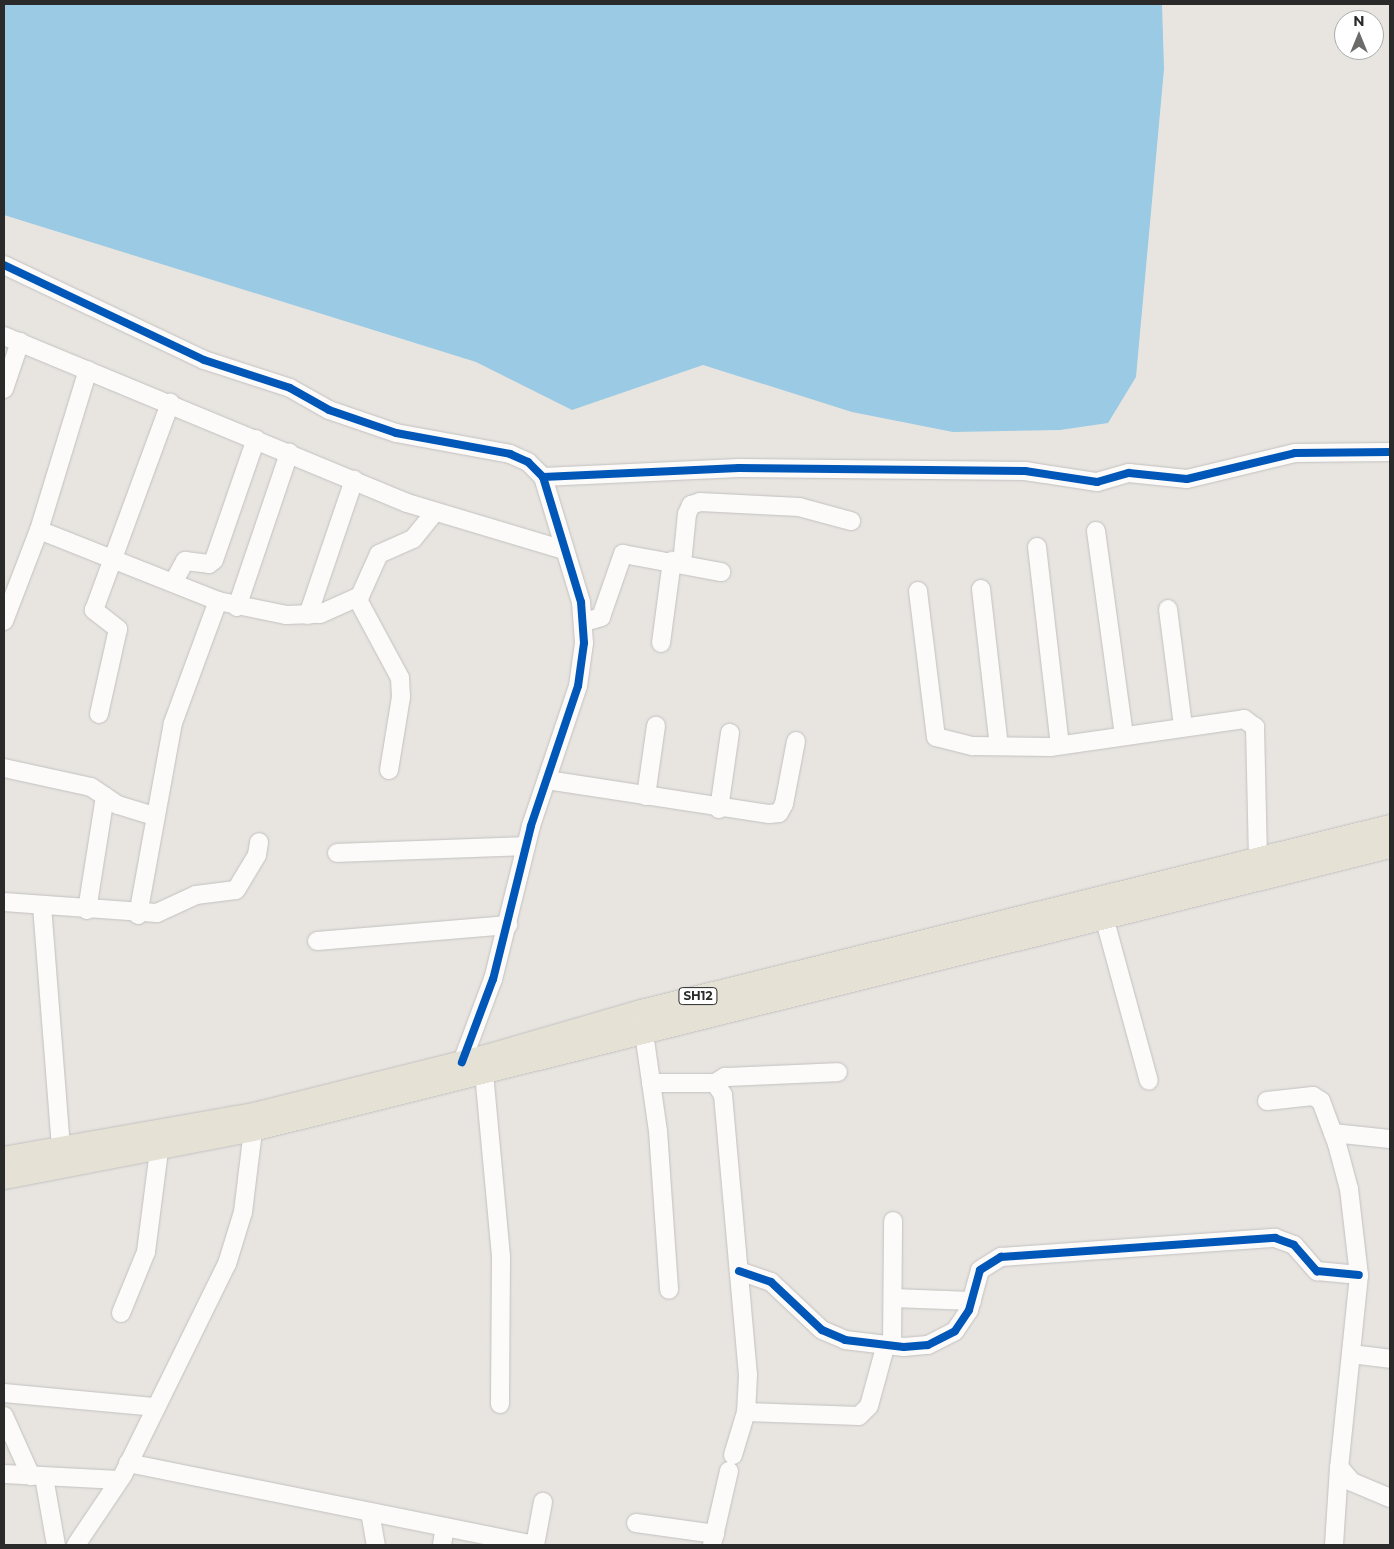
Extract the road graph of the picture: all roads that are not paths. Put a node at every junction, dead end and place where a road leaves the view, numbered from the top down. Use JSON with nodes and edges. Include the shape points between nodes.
{"nodes":[{"id":1,"x":4,"y":265,"type":"edge"},
{"id":2,"x":12,"y":339,"type":"edge"},
{"id":3,"x":88,"y":370,"type":"junction"},
{"id":4,"x":4,"y":389,"type":"edge"},
{"id":5,"x":170,"y":403,"type":"junction"},
{"id":6,"x":256,"y":439,"type":"junction"},
{"id":7,"x":1390,"y":452,"type":"edge"},
{"id":8,"x":289,"y":453,"type":"junction"},
{"id":9,"x":543,"y":477,"type":"junction"},
{"id":10,"x":354,"y":480,"type":"junction"},
{"id":11,"x":435,"y":512,"type":"junction"},
{"id":12,"x":851,"y":522,"type":"dead end"},
{"id":13,"x":39,"y":530,"type":"junction"},
{"id":14,"x":1096,"y":531,"type":"dead end"},
{"id":15,"x":1037,"y":547,"type":"dead end"},
{"id":16,"x":564,"y":550,"type":"junction"},
{"id":17,"x":110,"y":562,"type":"junction"},
{"id":18,"x":677,"y":562,"type":"junction"},
{"id":19,"x":721,"y":572,"type":"dead end"},
{"id":20,"x":174,"y":582,"type":"junction"},
{"id":21,"x":981,"y":589,"type":"dead end"},
{"id":22,"x":918,"y":590,"type":"dead end"},
{"id":23,"x":358,"y":598,"type":"junction"},
{"id":24,"x":218,"y":601,"type":"junction"},
{"id":25,"x":237,"y":607,"type":"junction"},
{"id":26,"x":1168,"y":609,"type":"dead end"},
{"id":27,"x":308,"y":615,"type":"junction"},
{"id":28,"x":4,"y":621,"type":"edge"},
{"id":29,"x":584,"y":622,"type":"junction"},
{"id":30,"x":661,"y":643,"type":"dead end"},
{"id":31,"x":100,"y":714,"type":"dead end"},
{"id":32,"x":656,"y":726,"type":"dead end"},
{"id":33,"x":1183,"y":726,"type":"junction"},
{"id":34,"x":730,"y":733,"type":"dead end"},
{"id":35,"x":1124,"y":735,"type":"junction"},
{"id":36,"x":796,"y":741,"type":"dead end"},
{"id":37,"x":1060,"y":745,"type":"junction"},
{"id":38,"x":999,"y":746,"type":"junction"},
{"id":39,"x":4,"y":768,"type":"edge"},
{"id":40,"x":388,"y":770,"type":"dead end"},
{"id":41,"x":547,"y":780,"type":"junction"},
{"id":42,"x":105,"y":796,"type":"junction"},
{"id":43,"x":646,"y":796,"type":"junction"},
{"id":44,"x":719,"y":809,"type":"junction"},
{"id":45,"x":154,"y":816,"type":"junction"},
{"id":46,"x":1390,"y":826,"type":"edge"},
{"id":47,"x":259,"y":842,"type":"dead end"},
{"id":48,"x":526,"y":846,"type":"junction"},
{"id":49,"x":1390,"y":847,"type":"edge"},
{"id":50,"x":337,"y":853,"type":"dead end"},
{"id":51,"x":1258,"y":858,"type":"junction"},
{"id":52,"x":4,"y":902,"type":"edge"},
{"id":53,"x":42,"y":906,"type":"junction"},
{"id":54,"x":1101,"y":907,"type":"junction"},
{"id":55,"x":87,"y":910,"type":"junction"},
{"id":56,"x":138,"y":915,"type":"junction"},
{"id":57,"x":508,"y":925,"type":"junction"},
{"id":58,"x":318,"y":940,"type":"dead end"},
{"id":59,"x":644,"y":1032,"type":"junction"},
{"id":60,"x":462,"y":1062,"type":"junction"},
{"id":61,"x":838,"y":1072,"type":"dead end"},
{"id":62,"x":484,"y":1073,"type":"junction"},
{"id":63,"x":1149,"y":1081,"type":"dead end"},
{"id":64,"x":651,"y":1083,"type":"junction"},
{"id":65,"x":715,"y":1083,"type":"junction"},
{"id":66,"x":1267,"y":1100,"type":"dead end"},
{"id":67,"x":254,"y":1130,"type":"junction"},
{"id":68,"x":1333,"y":1133,"type":"junction"},
{"id":69,"x":1390,"y":1139,"type":"edge"},
{"id":70,"x":61,"y":1149,"type":"junction"},
{"id":71,"x":159,"y":1150,"type":"junction"},
{"id":72,"x":4,"y":1158,"type":"edge"},
{"id":73,"x":4,"y":1178,"type":"edge"},
{"id":74,"x":893,"y":1221,"type":"dead end"},
{"id":75,"x":739,"y":1271,"type":"junction"},
{"id":76,"x":1359,"y":1276,"type":"junction"},
{"id":77,"x":669,"y":1290,"type":"dead end"},
{"id":78,"x":893,"y":1298,"type":"junction"},
{"id":79,"x":972,"y":1301,"type":"junction"},
{"id":80,"x":121,"y":1314,"type":"dead end"},
{"id":81,"x":889,"y":1345,"type":"junction"},
{"id":82,"x":1351,"y":1354,"type":"junction"},
{"id":83,"x":1390,"y":1359,"type":"edge"},
{"id":84,"x":4,"y":1393,"type":"edge"},
{"id":85,"x":500,"y":1404,"type":"dead end"},
{"id":86,"x":156,"y":1407,"type":"junction"},
{"id":87,"x":746,"y":1412,"type":"junction"},
{"id":88,"x":4,"y":1416,"type":"edge"},
{"id":89,"x":128,"y":1463,"type":"junction"},
{"id":90,"x":1339,"y":1468,"type":"junction"},
{"id":91,"x":4,"y":1474,"type":"edge"},
{"id":92,"x":38,"y":1476,"type":"junction"},
{"id":93,"x":119,"y":1480,"type":"junction"},
{"id":94,"x":1390,"y":1498,"type":"edge"},
{"id":95,"x":544,"y":1502,"type":"dead end"},
{"id":96,"x":370,"y":1512,"type":"junction"},
{"id":97,"x":636,"y":1523,"type":"dead end"},
{"id":98,"x":445,"y":1527,"type":"junction"},
{"id":99,"x":713,"y":1540,"type":"edge"},
{"id":100,"x":56,"y":1545,"type":"edge"},
{"id":101,"x":76,"y":1545,"type":"edge"},
{"id":102,"x":376,"y":1545,"type":"edge"},
{"id":103,"x":442,"y":1545,"type":"edge"},
{"id":104,"x":535,"y":1545,"type":"edge"},
{"id":105,"x":1334,"y":1545,"type":"edge"}],
"edges":[{"from":1,"to":9,"type":"street","via":[[204,360],[290,388],[329,410],[396,433],[510,454],[528,462]]},
{"from":2,"to":3,"type":"street"},
{"from":2,"to":4,"type":"street"},
{"from":3,"to":5,"type":"street"},
{"from":3,"to":13,"type":"street"},
{"from":5,"to":6,"type":"street"},
{"from":5,"to":17,"type":"street"},
{"from":6,"to":8,"type":"street"},
{"from":6,"to":20,"type":"street","via":[[214,560],[209,564],[184,560]]},
{"from":7,"to":9,"type":"street","via":[[1295,453],[1187,479],[1129,473],[1097,482],[1025,471],[739,468]]},
{"from":8,"to":10,"type":"street"},
{"from":8,"to":25,"type":"street"},
{"from":9,"to":16,"type":"street","via":[[553,498]]},
{"from":10,"to":11,"type":"street"},
{"from":10,"to":27,"type":"street"},
{"from":11,"to":16,"type":"street"},
{"from":11,"to":23,"type":"street","via":[[413,539],[379,554]]},
{"from":12,"to":18,"type":"street","via":[[799,507],[700,502],[691,505],[687,514]]},
{"from":13,"to":17,"type":"street"},
{"from":13,"to":28,"type":"street"},
{"from":14,"to":35,"type":"street"},
{"from":15,"to":37,"type":"street"},
{"from":16,"to":29,"type":"street"},
{"from":17,"to":20,"type":"street"},
{"from":17,"to":31,"type":"street","via":[[94,610],[118,629]]},
{"from":18,"to":19,"type":"street"},
{"from":18,"to":29,"type":"street","via":[[623,554],[601,617]]},
{"from":18,"to":30,"type":"street"},
{"from":20,"to":24,"type":"street"},
{"from":21,"to":38,"type":"street"},
{"from":22,"to":38,"type":"street","via":[[936,737]]},
{"from":23,"to":27,"type":"street","via":[[348,605]]},
{"from":23,"to":40,"type":"street","via":[[400,678],[401,697]]},
{"from":24,"to":25,"type":"street"},
{"from":24,"to":45,"type":"street","via":[[173,723]]},
{"from":25,"to":27,"type":"street"},
{"from":26,"to":33,"type":"street"},
{"from":29,"to":41,"type":"street","via":[[578,686]]},
{"from":32,"to":43,"type":"street"},
{"from":33,"to":35,"type":"street"},
{"from":33,"to":51,"type":"street","via":[[1244,719],[1254,727]]},
{"from":34,"to":44,"type":"street"},
{"from":35,"to":37,"type":"street"},
{"from":36,"to":44,"type":"street","via":[[779,813]]},
{"from":37,"to":38,"type":"street"},
{"from":39,"to":42,"type":"street","via":[[82,784]]},
{"from":41,"to":43,"type":"street"},
{"from":41,"to":48,"type":"street"},
{"from":42,"to":45,"type":"street","via":[[118,806]]},
{"from":42,"to":55,"type":"street"},
{"from":43,"to":44,"type":"street"},
{"from":45,"to":56,"type":"street"},
{"from":46,"to":51,"type":"main road","number":"SH12"},
{"from":47,"to":56,"type":"street","via":[[253,864],[236,890],[196,895],[157,913]]},
{"from":48,"to":50,"type":"street"},
{"from":48,"to":57,"type":"street"},
{"from":49,"to":54,"type":"main road"},
{"from":51,"to":54,"type":"main road","number":"SH12"},
{"from":52,"to":53,"type":"street"},
{"from":53,"to":55,"type":"street"},
{"from":53,"to":70,"type":"street"},
{"from":54,"to":59,"type":"main road"},
{"from":54,"to":60,"type":"main road","number":"SH12","via":[[650,1008]]},
{"from":54,"to":63,"type":"street"},
{"from":55,"to":56,"type":"street"},
{"from":57,"to":58,"type":"street"},
{"from":57,"to":60,"type":"street"},
{"from":59,"to":62,"type":"main road"},
{"from":59,"to":64,"type":"street"},
{"from":60,"to":70,"type":"main road","number":"SH12","via":[[254,1114]]},
{"from":61,"to":65,"type":"street","via":[[725,1077]]},
{"from":62,"to":67,"type":"main road"},
{"from":62,"to":85,"type":"street","via":[[501,1256]]},
{"from":64,"to":65,"type":"street"},
{"from":64,"to":77,"type":"street"},
{"from":65,"to":75,"type":"street","via":[[723,1094]]},
{"from":66,"to":68,"type":"street","via":[[1313,1096],[1321,1101]]},
{"from":67,"to":71,"type":"main road"},
{"from":67,"to":86,"type":"street","via":[[243,1212],[227,1264]]},
{"from":68,"to":69,"type":"street"},
{"from":68,"to":76,"type":"street","via":[[1349,1188]]},
{"from":70,"to":72,"type":"main road","number":"SH12"},
{"from":71,"to":73,"type":"main road"},
{"from":71,"to":80,"type":"street","via":[[146,1252]]},
{"from":74,"to":78,"type":"street"},
{"from":75,"to":81,"type":"street","via":[[771,1282],[822,1330],[845,1340]]},
{"from":75,"to":87,"type":"street","via":[[748,1375]]},
{"from":76,"to":79,"type":"street","via":[[1317,1271],[1294,1245],[1275,1238],[1001,1256],[980,1270]]},
{"from":76,"to":82,"type":"street"},
{"from":78,"to":79,"type":"street"},
{"from":78,"to":81,"type":"street"},
{"from":79,"to":81,"type":"street","via":[[955,1331],[942,1341]]},
{"from":81,"to":87,"type":"street","via":[[869,1406],[859,1416]]},
{"from":82,"to":83,"type":"street"},
{"from":82,"to":90,"type":"street"},
{"from":84,"to":86,"type":"street"},
{"from":86,"to":89,"type":"street"},
{"from":87,"to":99,"type":"street"},
{"from":88,"to":92,"type":"street"},
{"from":89,"to":93,"type":"street"},
{"from":89,"to":96,"type":"street"},
{"from":90,"to":94,"type":"street","via":[[1352,1482]]},
{"from":90,"to":105,"type":"street"},
{"from":91,"to":92,"type":"street"},
{"from":92,"to":93,"type":"street"},
{"from":92,"to":100,"type":"street"},
{"from":93,"to":101,"type":"street"},
{"from":95,"to":104,"type":"street"},
{"from":96,"to":98,"type":"street"},
{"from":96,"to":102,"type":"street"},
{"from":97,"to":99,"type":"street"},
{"from":98,"to":103,"type":"street"},
{"from":98,"to":104,"type":"street"}]}
